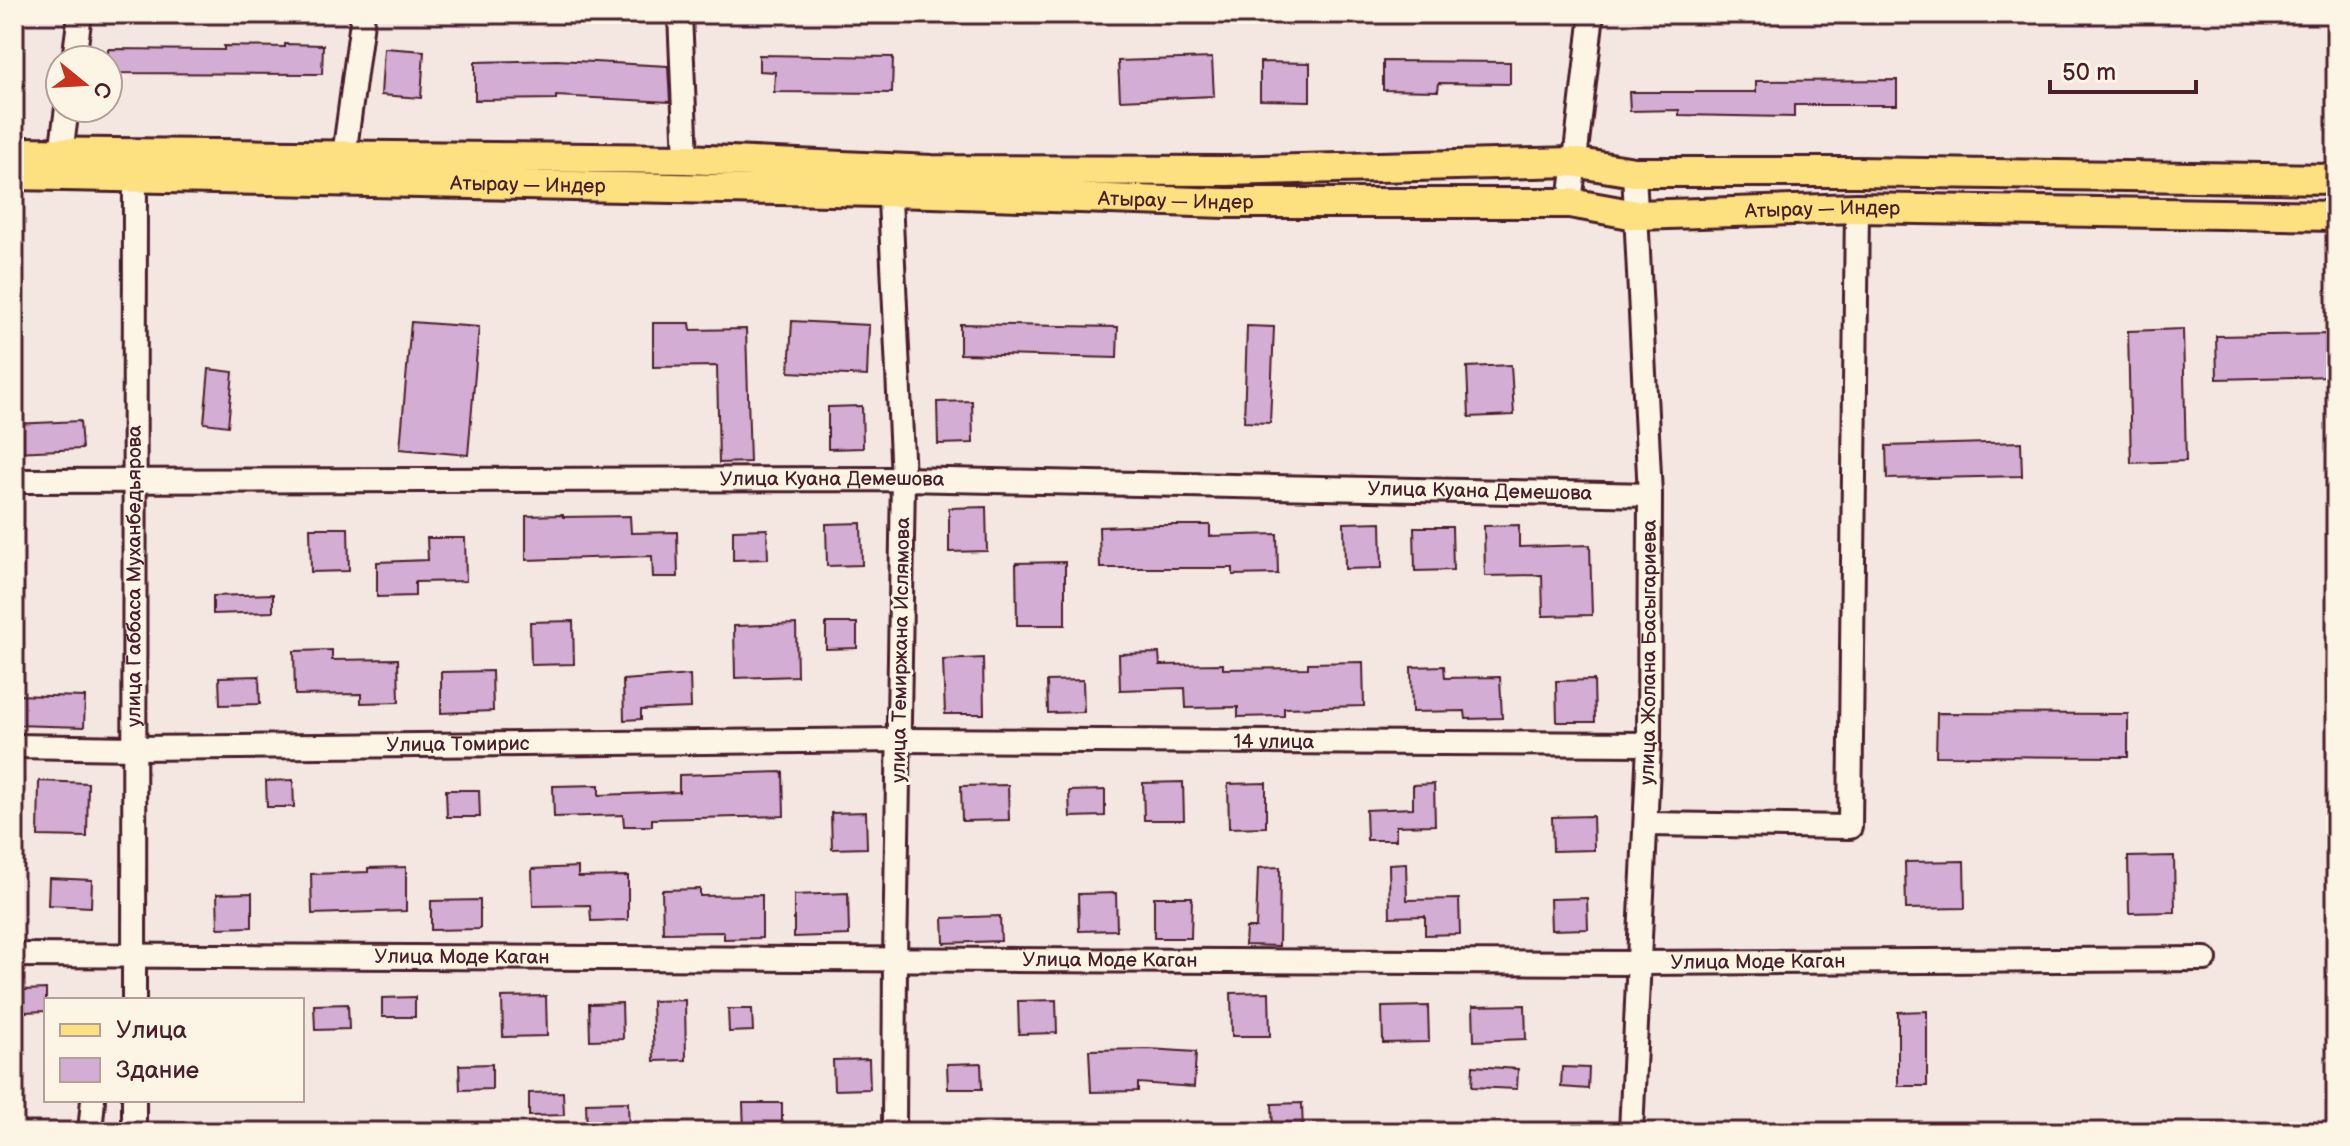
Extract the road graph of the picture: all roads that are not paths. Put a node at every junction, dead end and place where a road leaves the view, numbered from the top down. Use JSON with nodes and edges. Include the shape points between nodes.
{"nodes":[{"id":1,"x":80,"y":14,"type":"edge"},
{"id":2,"x":363,"y":14,"type":"edge"},
{"id":3,"x":680,"y":14,"type":"edge"},
{"id":4,"x":1592,"y":14,"type":"edge"},
{"id":5,"x":76,"y":44,"type":"edge"},
{"id":6,"x":65,"y":124,"type":"edge"},
{"id":7,"x":14,"y":152,"type":"edge"},
{"id":8,"x":61,"y":153,"type":"junction"},
{"id":9,"x":344,"y":156,"type":"junction"},
{"id":10,"x":686,"y":159,"type":"junction"},
{"id":11,"x":1573,"y":162,"type":"junction"},
{"id":12,"x":135,"y":165,"type":"junction"},
{"id":13,"x":1634,"y":172,"type":"junction"},
{"id":14,"x":14,"y":175,"type":"edge"},
{"id":15,"x":2336,"y":179,"type":"edge"},
{"id":16,"x":889,"y":181,"type":"junction"},
{"id":17,"x":1570,"y":203,"type":"junction"},
{"id":18,"x":1857,"y":208,"type":"junction"},
{"id":19,"x":1636,"y":215,"type":"junction"},
{"id":20,"x":2336,"y":216,"type":"edge"},
{"id":21,"x":903,"y":479,"type":"junction"},
{"id":22,"x":14,"y":481,"type":"edge"},
{"id":23,"x":134,"y":481,"type":"junction"},
{"id":24,"x":1650,"y":495,"type":"junction"},
{"id":25,"x":900,"y":740,"type":"junction"},
{"id":26,"x":1649,"y":744,"type":"junction"},
{"id":27,"x":14,"y":746,"type":"edge"},
{"id":28,"x":134,"y":748,"type":"junction"},
{"id":29,"x":1646,"y":824,"type":"junction"},
{"id":30,"x":14,"y":955,"type":"edge"},
{"id":31,"x":134,"y":955,"type":"junction"},
{"id":32,"x":895,"y":959,"type":"junction"},
{"id":33,"x":2205,"y":959,"type":"dead end"},
{"id":34,"x":1639,"y":963,"type":"junction"},
{"id":35,"x":134,"y":998,"type":"edge"},
{"id":36,"x":93,"y":1102,"type":"edge"},
{"id":37,"x":134,"y":1102,"type":"edge"},
{"id":38,"x":90,"y":1132,"type":"edge"},
{"id":39,"x":134,"y":1132,"type":"edge"},
{"id":40,"x":894,"y":1132,"type":"edge"},
{"id":41,"x":1631,"y":1132,"type":"edge"}],
"edges":[{"from":1,"to":5,"type":"street"},
{"from":2,"to":9,"type":"street"},
{"from":3,"to":10,"type":"street"},
{"from":4,"to":11,"type":"street"},
{"from":6,"to":8,"type":"street"},
{"from":7,"to":8,"type":"main road","name":"Атырау — Индер"},
{"from":8,"to":12,"type":"main road","name":"Атырау — Индер"},
{"from":9,"to":10,"type":"main road","name":"Атырау — Индер"},
{"from":9,"to":12,"type":"main road","name":"Атырау — Индер"},
{"from":10,"to":16,"type":"main road","name":"Атырау — Индер"},
{"from":11,"to":13,"type":"main road","name":"Атырау — Индер"},
{"from":11,"to":16,"type":"main road","name":"Атырау — Индер"},
{"from":11,"to":17,"type":"street"},
{"from":12,"to":14,"type":"main road","name":"Атырау — Индер"},
{"from":12,"to":16,"type":"main road","name":"Атырау — Индер"},
{"from":12,"to":23,"type":"street","name":"улица Габбаса Муханбедьярова"},
{"from":13,"to":15,"type":"main road","name":"Атырау — Индер"},
{"from":13,"to":19,"type":"street","name":"улица Жолана Басыгариева"},
{"from":16,"to":17,"type":"main road","name":"Атырау — Индер","via":[[1225,203]]},
{"from":16,"to":21,"type":"street","name":"улица Темиржана Ислямова"},
{"from":17,"to":19,"type":"main road","name":"Атырау — Индер"},
{"from":18,"to":19,"type":"main road","name":"Атырау — Индер"},
{"from":18,"to":20,"type":"main road","name":"Атырау — Индер"},
{"from":18,"to":29,"type":"street","via":[[1850,827]]},
{"from":19,"to":24,"type":"street","name":"улица Жолана Басыгариева"},
{"from":21,"to":23,"type":"street","name":"Улица Куана Демешова"},
{"from":21,"to":24,"type":"street","name":"Улица Куана Демешова"},
{"from":21,"to":25,"type":"street","name":"улица Темиржана Ислямова"},
{"from":22,"to":23,"type":"street","name":"Улица Куана Демешова"},
{"from":23,"to":28,"type":"street","name":"улица Габбаса Муханбедьярова"},
{"from":24,"to":26,"type":"street","name":"улица Жолана Басыгариева"},
{"from":25,"to":26,"type":"street","name":"14 улица"},
{"from":25,"to":28,"type":"street","name":"Улица Томирис"},
{"from":25,"to":32,"type":"street","name":"улица Темиржана Ислямова"},
{"from":26,"to":29,"type":"street","name":"улица Жолана Басыгариева"},
{"from":27,"to":28,"type":"street","name":"Улица Томирис"},
{"from":28,"to":31,"type":"street","name":"улица Габбаса Муханбедьярова"},
{"from":29,"to":34,"type":"street","name":"улица Жолана Басыгариева"},
{"from":30,"to":31,"type":"street","name":"Улица Моде Каган"},
{"from":31,"to":32,"type":"street","name":"Улица Моде Каган"},
{"from":31,"to":35,"type":"street","name":"улица Габбаса Муханбедьярова"},
{"from":32,"to":34,"type":"street","name":"Улица Моде Каган"},
{"from":32,"to":40,"type":"street","name":"улица Темиржана Ислямова"},
{"from":33,"to":34,"type":"street","name":"Улица Моде Каган"},
{"from":34,"to":41,"type":"street","name":"улица Жолана Басыгариева"},
{"from":36,"to":38,"type":"street"},
{"from":37,"to":39,"type":"street"}]}
